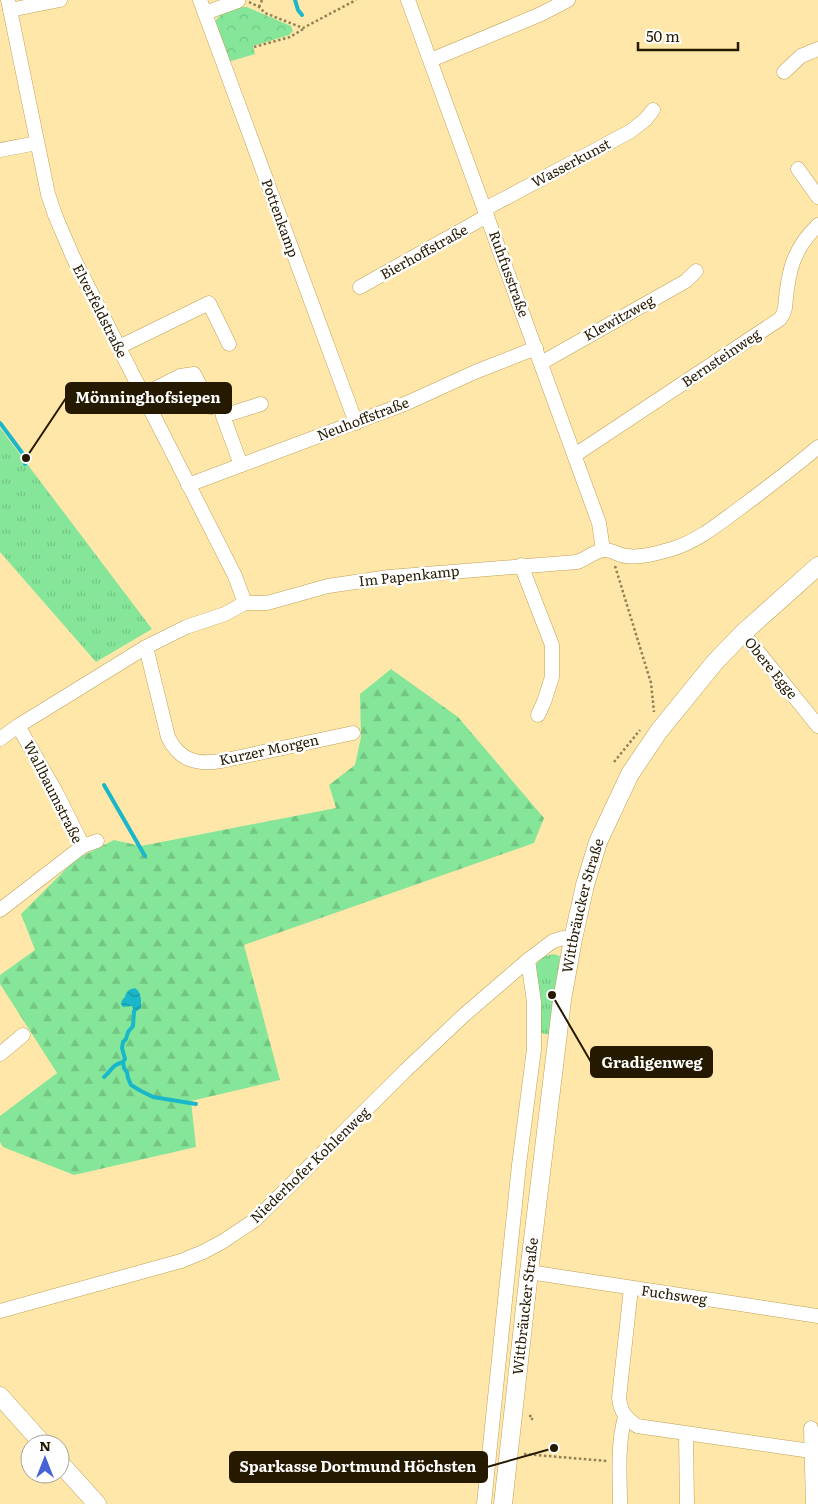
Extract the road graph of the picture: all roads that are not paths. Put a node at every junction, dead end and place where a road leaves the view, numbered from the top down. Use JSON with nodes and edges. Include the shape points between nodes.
{"nodes":[{"id":1,"x":60,"y":0,"type":"edge"},
{"id":2,"x":408,"y":0,"type":"edge"},
{"id":3,"x":568,"y":0,"type":"edge"},
{"id":4,"x":238,"y":1,"type":"road end"},
{"id":5,"x":9,"y":5,"type":"edge"},
{"id":6,"x":203,"y":6,"type":"edge"},
{"id":7,"x":818,"y":49,"type":"edge"},
{"id":8,"x":431,"y":60,"type":"junction"},
{"id":9,"x":784,"y":72,"type":"dead end"},
{"id":10,"x":653,"y":110,"type":"dead end"},
{"id":11,"x":37,"y":143,"type":"junction"},
{"id":12,"x":0,"y":150,"type":"edge"},
{"id":13,"x":798,"y":169,"type":"dead end"},
{"id":14,"x":818,"y":197,"type":"edge"},
{"id":15,"x":486,"y":213,"type":"junction"},
{"id":16,"x":818,"y":225,"type":"edge"},
{"id":17,"x":696,"y":271,"type":"dead end"},
{"id":18,"x":360,"y":287,"type":"dead end"},
{"id":19,"x":229,"y":344,"type":"dead end"},
{"id":20,"x":119,"y":347,"type":"junction"},
{"id":21,"x":536,"y":348,"type":"junction"},
{"id":22,"x":541,"y":363,"type":"junction"},
{"id":23,"x":143,"y":395,"type":"junction"},
{"id":24,"x":261,"y":404,"type":"dead end"},
{"id":25,"x":211,"y":407,"type":"dead end"},
{"id":26,"x":356,"y":423,"type":"junction"},
{"id":27,"x":818,"y":447,"type":"edge"},
{"id":28,"x":575,"y":455,"type":"junction"},
{"id":29,"x":241,"y":465,"type":"junction"},
{"id":30,"x":188,"y":485,"type":"junction"},
{"id":31,"x":602,"y":550,"type":"junction"},
{"id":32,"x":521,"y":566,"type":"junction"},
{"id":33,"x":818,"y":566,"type":"edge"},
{"id":34,"x":244,"y":603,"type":"junction"},
{"id":35,"x":743,"y":633,"type":"junction"},
{"id":36,"x":146,"y":647,"type":"junction"},
{"id":37,"x":538,"y":715,"type":"dead end"},
{"id":38,"x":18,"y":726,"type":"junction"},
{"id":39,"x":818,"y":726,"type":"edge"},
{"id":40,"x":352,"y":733,"type":"dead end"},
{"id":41,"x":0,"y":739,"type":"edge"},
{"id":42,"x":98,"y":841,"type":"dead end"},
{"id":43,"x":83,"y":846,"type":"junction"},
{"id":44,"x":0,"y":910,"type":"edge"},
{"id":45,"x":572,"y":939,"type":"junction"},
{"id":46,"x":528,"y":960,"type":"junction"},
{"id":47,"x":23,"y":1035,"type":"dead end"},
{"id":48,"x":0,"y":1054,"type":"edge"},
{"id":49,"x":529,"y":1272,"type":"junction"},
{"id":50,"x":631,"y":1288,"type":"junction"},
{"id":51,"x":0,"y":1311,"type":"edge"},
{"id":52,"x":818,"y":1316,"type":"edge"},
{"id":53,"x":0,"y":1396,"type":"edge"},
{"id":54,"x":625,"y":1417,"type":"junction"},
{"id":55,"x":811,"y":1428,"type":"dead end"},
{"id":56,"x":34,"y":1434,"type":"edge"},
{"id":57,"x":686,"y":1434,"type":"junction"},
{"id":58,"x":811,"y":1451,"type":"junction"},
{"id":59,"x":70,"y":1474,"type":"edge"},
{"id":60,"x":97,"y":1504,"type":"edge"},
{"id":61,"x":484,"y":1504,"type":"edge"},
{"id":62,"x":503,"y":1504,"type":"edge"},
{"id":63,"x":620,"y":1504,"type":"edge"},
{"id":64,"x":687,"y":1504,"type":"edge"},
{"id":65,"x":813,"y":1504,"type":"edge"}],
"edges":[{"from":1,"to":5,"type":"street"},
{"from":2,"to":8,"type":"street","name":"Ruhfusstraße"},
{"from":3,"to":8,"type":"street"},
{"from":4,"to":6,"type":"street","name":"Pottenkamp"},
{"from":5,"to":11,"type":"street","name":"Elverfeldstraße"},
{"from":6,"to":26,"type":"street","name":"Pottenkamp"},
{"from":7,"to":9,"type":"street","via":[[801,56]]},
{"from":8,"to":15,"type":"street","name":"Ruhfusstraße"},
{"from":10,"to":15,"type":"street","name":"Wasserkunst","via":[[630,131]]},
{"from":11,"to":12,"type":"street"},
{"from":11,"to":20,"type":"street","name":"Elverfeldstraße","via":[[54,215]]},
{"from":13,"to":14,"type":"street"},
{"from":15,"to":18,"type":"street","name":"Bierhoffstraße"},
{"from":15,"to":21,"type":"street","name":"Ruhfusstraße"},
{"from":16,"to":28,"type":"street","name":"Bernsteinweg","via":[[800,245],[795,256],[789,272],[784,314],[780,319]]},
{"from":17,"to":22,"type":"street","name":"Klewitzweg","via":[[686,281]]},
{"from":19,"to":20,"type":"street","via":[[208,303]]},
{"from":20,"to":23,"type":"street","name":"Elverfeldstraße"},
{"from":21,"to":22,"type":"street","name":"Ruhfusstraße"},
{"from":21,"to":26,"type":"street","name":"Neuhoffstraße"},
{"from":22,"to":28,"type":"street","name":"Ruhfusstraße"},
{"from":23,"to":25,"type":"street","via":[[180,376],[194,374]]},
{"from":23,"to":30,"type":"street","name":"Elverfeldstraße"},
{"from":24,"to":29,"type":"street","via":[[223,416]]},
{"from":26,"to":29,"type":"street","name":"Neuhoffstraße"},
{"from":27,"to":31,"type":"street","via":[[706,534],[686,544],[633,557]]},
{"from":28,"to":31,"type":"street","name":"Ruhfusstraße","via":[[599,523]]},
{"from":29,"to":30,"type":"street","name":"Neuhoffstraße"},
{"from":30,"to":34,"type":"street","name":"Elverfeldstraße","via":[[235,576]]},
{"from":31,"to":32,"type":"street","name":"Im Papenkamp","via":[[577,562]]},
{"from":32,"to":34,"type":"street","name":"Im Papenkamp","via":[[344,583],[276,601]]},
{"from":32,"to":37,"type":"street","via":[[552,645],[552,677]]},
{"from":33,"to":35,"type":"main road","name":"Wittbräucker Straße"},
{"from":34,"to":36,"type":"street","name":"Im Papenkamp"},
{"from":35,"to":39,"type":"street","name":"Obere Egge"},
{"from":35,"to":45,"type":"main road","name":"Wittbräucker Straße","via":[[714,662],[659,731],[630,774],[598,842]]},
{"from":36,"to":38,"type":"street","name":"Im Papenkamp"},
{"from":36,"to":40,"type":"street","name":"Kurzer Morgen","via":[[168,736],[176,750],[189,760],[210,763]]},
{"from":38,"to":41,"type":"street","name":"Im Papenkamp"},
{"from":38,"to":43,"type":"street","name":"Wallbaumstraße"},
{"from":42,"to":43,"type":"street"},
{"from":43,"to":44,"type":"street","name":"Wallbaumstraße"},
{"from":45,"to":46,"type":"street","name":"Niederhofer Kohlenweg","via":[[553,941]]},
{"from":45,"to":49,"type":"main road","name":"Wittbräucker Straße"},
{"from":46,"to":51,"type":"street","name":"Niederhofer Kohlenweg","via":[[463,1016],[255,1220],[239,1231],[210,1249],[181,1261]]},
{"from":46,"to":61,"type":"street","name":"Wittbräucker Straße","via":[[534,1002],[534,1050]]},
{"from":47,"to":48,"type":"street"},
{"from":49,"to":50,"type":"street","name":"Fuchsweg"},
{"from":49,"to":62,"type":"main road","name":"Wittbräucker Straße"},
{"from":50,"to":52,"type":"street","name":"Fuchsweg"},
{"from":50,"to":54,"type":"street","via":[[619,1398]]},
{"from":53,"to":56,"type":"main road"},
{"from":54,"to":57,"type":"street","via":[[637,1426]]},
{"from":54,"to":63,"type":"street","via":[[619,1449]]},
{"from":55,"to":58,"type":"street"},
{"from":57,"to":58,"type":"street"},
{"from":57,"to":64,"type":"street"},
{"from":58,"to":65,"type":"street"},
{"from":59,"to":60,"type":"main road"}]}
